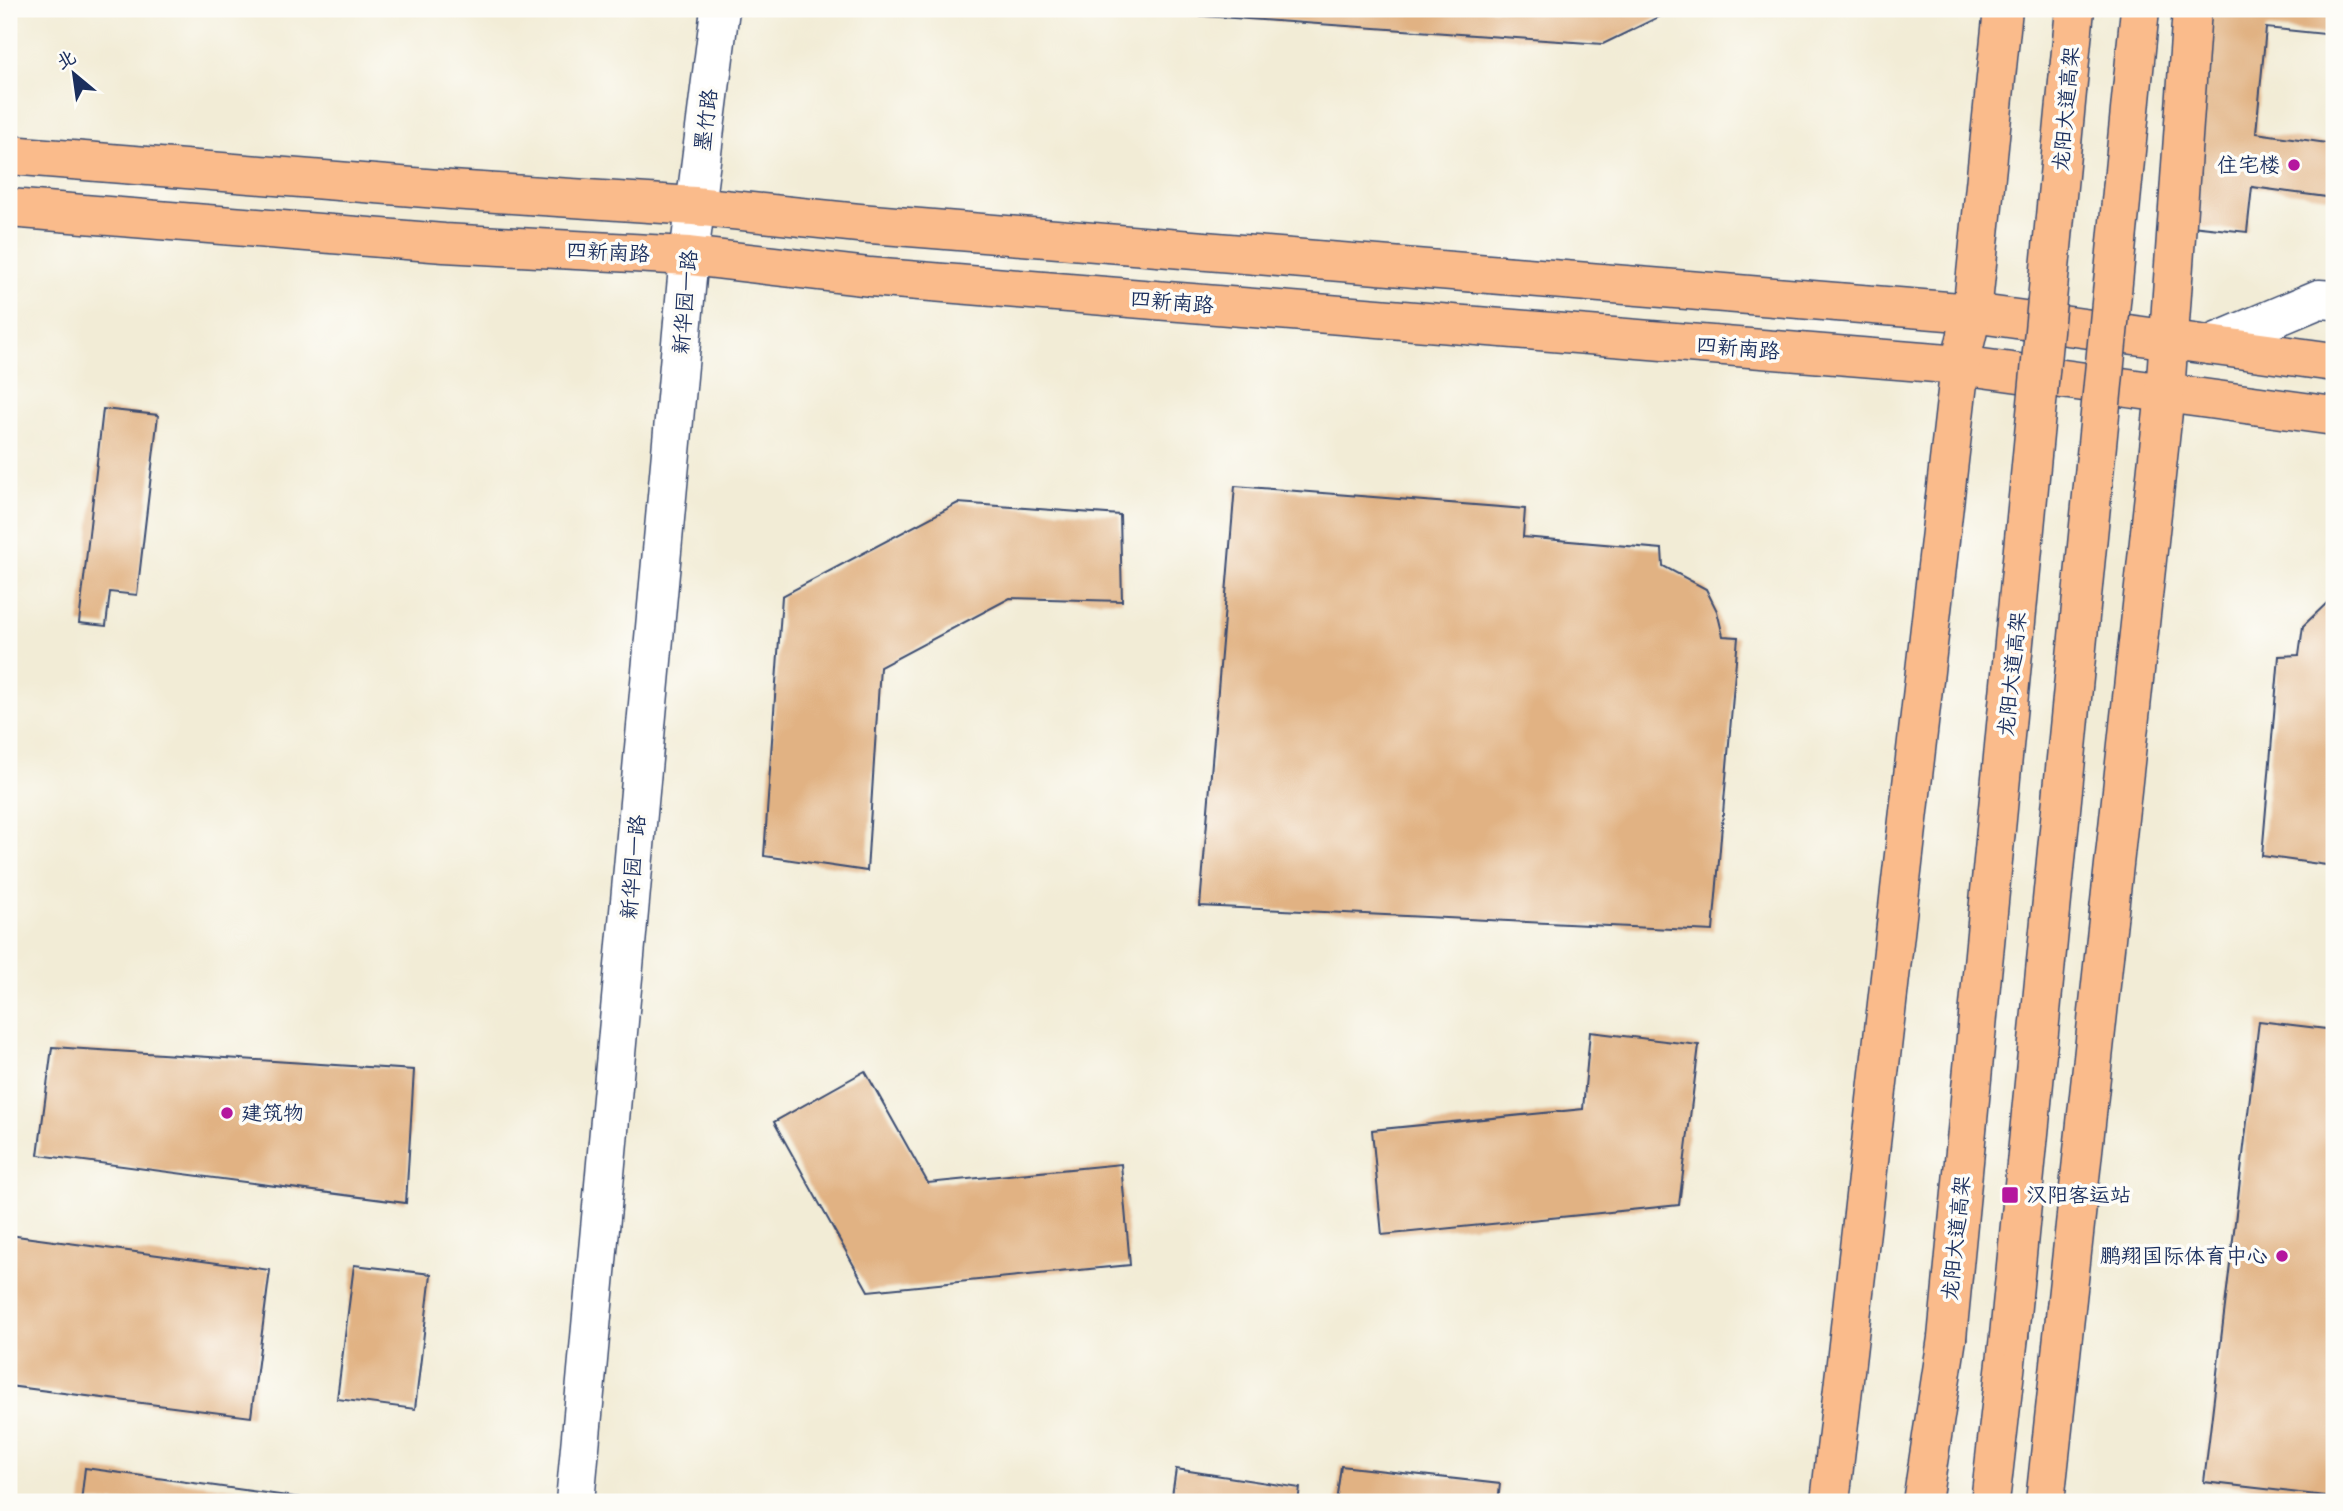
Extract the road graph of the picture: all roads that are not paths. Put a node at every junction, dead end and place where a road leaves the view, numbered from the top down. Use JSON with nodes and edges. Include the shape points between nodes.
{"nodes":[{"id":1,"x":720,"y":9,"type":"edge"},
{"id":2,"x":2003,"y":9,"type":"edge"},
{"id":3,"x":2075,"y":9,"type":"edge"},
{"id":4,"x":2140,"y":9,"type":"edge"},
{"id":5,"x":2192,"y":9,"type":"edge"},
{"id":6,"x":9,"y":155,"type":"edge"},
{"id":7,"x":9,"y":208,"type":"edge"},
{"id":8,"x":692,"y":231,"type":"junction"},
{"id":9,"x":2334,"y":300,"type":"edge"},
{"id":10,"x":1972,"y":313,"type":"junction"},
{"id":11,"x":2167,"y":340,"type":"junction"},
{"id":12,"x":2210,"y":345,"type":"junction"},
{"id":13,"x":2334,"y":362,"type":"edge"},
{"id":14,"x":1960,"y":365,"type":"junction"},
{"id":15,"x":2165,"y":393,"type":"junction"},
{"id":16,"x":2334,"y":416,"type":"edge"},
{"id":17,"x":575,"y":1502,"type":"edge"},
{"id":18,"x":1830,"y":1502,"type":"edge"},
{"id":19,"x":1922,"y":1502,"type":"edge"},
{"id":20,"x":1990,"y":1502,"type":"edge"},
{"id":21,"x":2045,"y":1502,"type":"edge"}],
"edges":[{"from":1,"to":8,"type":"street","name":"墨竹路"},
{"from":2,"to":10,"type":"main road"},
{"from":3,"to":19,"type":"main road","name":"龙阳大道高架","bridge":true,"via":[[1947,1338]]},
{"from":4,"to":20,"type":"main road","bridge":true},
{"from":5,"to":11,"type":"main road"},
{"from":6,"to":8,"type":"main road","name":"四新南路","via":[[451,190]]},
{"from":7,"to":8,"type":"main road","name":"四新南路","via":[[444,243]]},
{"from":8,"to":10,"type":"main road","name":"四新南路","via":[[873,224]]},
{"from":8,"to":14,"type":"main road","name":"四新南路","via":[[883,279]]},
{"from":8,"to":17,"type":"street","name":"新华园一路"},
{"from":9,"to":12,"type":"street","via":[[2319,299]]},
{"from":10,"to":11,"type":"main road","name":"四新南路"},
{"from":10,"to":14,"type":"main road"},
{"from":11,"to":12,"type":"main road","name":"四新南路"},
{"from":11,"to":15,"type":"main road"},
{"from":12,"to":13,"type":"main road","name":"四新南路"},
{"from":14,"to":15,"type":"main road","name":"四新南路"},
{"from":14,"to":18,"type":"main road"},
{"from":15,"to":16,"type":"main road","name":"四新南路"},
{"from":15,"to":21,"type":"main road"}]}
